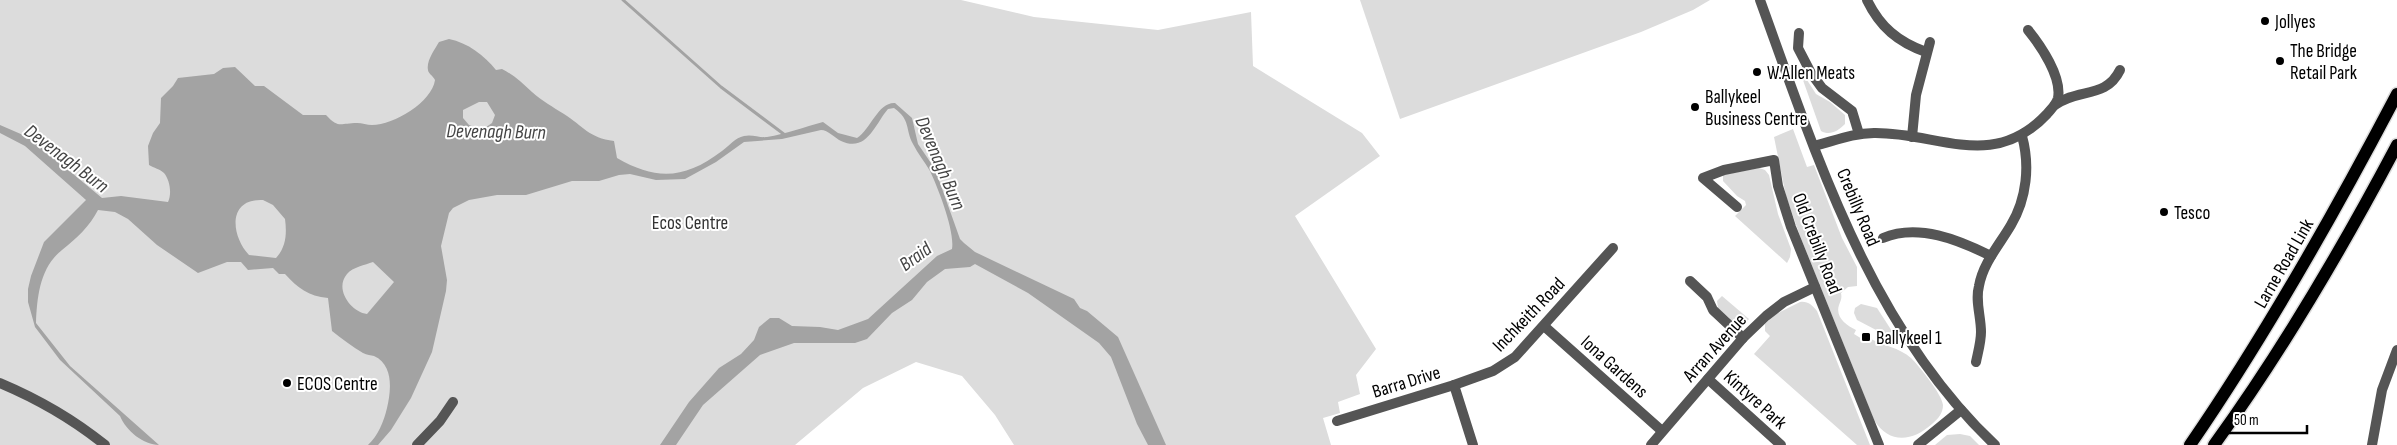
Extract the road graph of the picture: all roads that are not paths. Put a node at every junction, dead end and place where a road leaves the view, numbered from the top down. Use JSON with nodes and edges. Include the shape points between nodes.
{"nodes":[{"id":1,"x":1760,"y":0,"type":"edge"},
{"id":2,"x":1867,"y":0,"type":"edge"},
{"id":3,"x":2028,"y":30,"type":"dead end"},
{"id":4,"x":1799,"y":33,"type":"dead end"},
{"id":5,"x":2120,"y":70,"type":"dead end"},
{"id":6,"x":2397,"y":94,"type":"edge"},
{"id":7,"x":2055,"y":105,"type":"junction"},
{"id":8,"x":1859,"y":134,"type":"junction"},
{"id":9,"x":2022,"y":136,"type":"junction"},
{"id":10,"x":1912,"y":137,"type":"junction"},
{"id":11,"x":2397,"y":145,"type":"edge"},
{"id":12,"x":1814,"y":146,"type":"junction"},
{"id":13,"x":1737,"y":207,"type":"dead end"},
{"id":14,"x":1883,"y":238,"type":"dead end"},
{"id":15,"x":1612,"y":248,"type":"dead end"},
{"id":16,"x":1991,"y":256,"type":"junction"},
{"id":17,"x":1690,"y":281,"type":"dead end"},
{"id":18,"x":1815,"y":287,"type":"junction"},
{"id":19,"x":1544,"y":326,"type":"junction"},
{"id":20,"x":1743,"y":338,"type":"junction"},
{"id":21,"x":2397,"y":350,"type":"edge"},
{"id":22,"x":1976,"y":362,"type":"dead end"},
{"id":23,"x":2393,"y":367,"type":"edge"},
{"id":24,"x":1708,"y":379,"type":"junction"},
{"id":25,"x":0,"y":383,"type":"edge"},
{"id":26,"x":1454,"y":385,"type":"junction"},
{"id":27,"x":453,"y":402,"type":"dead end"},
{"id":28,"x":1961,"y":410,"type":"junction"},
{"id":29,"x":1338,"y":421,"type":"dead end"},
{"id":30,"x":1662,"y":431,"type":"junction"},
{"id":31,"x":105,"y":445,"type":"edge"},
{"id":32,"x":417,"y":445,"type":"edge"},
{"id":33,"x":1473,"y":445,"type":"edge"},
{"id":34,"x":1651,"y":445,"type":"edge"},
{"id":35,"x":1781,"y":445,"type":"edge"},
{"id":36,"x":1879,"y":445,"type":"edge"},
{"id":37,"x":1918,"y":445,"type":"edge"},
{"id":38,"x":1995,"y":445,"type":"edge"},
{"id":39,"x":2190,"y":445,"type":"edge"},
{"id":40,"x":2214,"y":445,"type":"edge"},
{"id":41,"x":2372,"y":445,"type":"edge"}],
"edges":[{"from":1,"to":12,"type":"street","name":"Crebilly Road"},
{"from":2,"to":10,"type":"street","via":[[1887,30],[1909,46],[1928,47],[1916,94]]},
{"from":3,"to":7,"type":"street","via":[[2044,50],[2052,70],[2058,94]]},
{"from":4,"to":8,"type":"street","via":[[1798,48],[1811,73],[1822,88],[1852,111]]},
{"from":5,"to":7,"type":"street","via":[[2112,84],[2072,96]]},
{"from":6,"to":39,"type":"main road","name":"Larne Road Link","via":[[2273,317]]},
{"from":7,"to":9,"type":"street"},
{"from":8,"to":10,"type":"street"},
{"from":8,"to":12,"type":"street"},
{"from":9,"to":10,"type":"street","via":[[1977,146]]},
{"from":9,"to":16,"type":"street","via":[[2027,160],[2022,195],[2013,222]]},
{"from":11,"to":40,"type":"main road","via":[[2318,289],[2265,374]]},
{"from":12,"to":28,"type":"street","name":"Crebilly Road","via":[[1852,241],[1875,284],[1919,356]]},
{"from":13,"to":18,"type":"street","name":"Old Crebilly Road","via":[[1703,178],[1724,170],[1774,160],[1788,218]]},
{"from":14,"to":16,"type":"street","via":[[1900,232],[1937,235]]},
{"from":15,"to":19,"type":"street","name":"Inchkeith Road"},
{"from":16,"to":22,"type":"street","via":[[1978,292],[1981,333]]},
{"from":17,"to":20,"type":"street","via":[[1707,297],[1713,310]]},
{"from":18,"to":20,"type":"street","name":"Arran Avenue","via":[[1778,305]]},
{"from":18,"to":36,"type":"street","name":"Old Crebilly Road"},
{"from":19,"to":26,"type":"street","name":"Inchkeith Road","via":[[1506,364]]},
{"from":19,"to":30,"type":"street","name":"Iona Gardens"},
{"from":20,"to":24,"type":"street","name":"Arran Avenue"},
{"from":21,"to":23,"type":"street"},
{"from":23,"to":41,"type":"street","via":[[2382,390]]},
{"from":24,"to":30,"type":"street","name":"Arran Avenue"},
{"from":24,"to":35,"type":"street","name":"Kintyre Park"},
{"from":25,"to":31,"type":"street","via":[[65,415]]},
{"from":26,"to":29,"type":"street","name":"Barra Drive"},
{"from":26,"to":33,"type":"street","name":"Barra Drive"},
{"from":27,"to":32,"type":"street"},
{"from":28,"to":37,"type":"street"},
{"from":28,"to":38,"type":"street","name":"Crebilly Road"},
{"from":30,"to":34,"type":"street","name":"Arran Avenue"}]}
